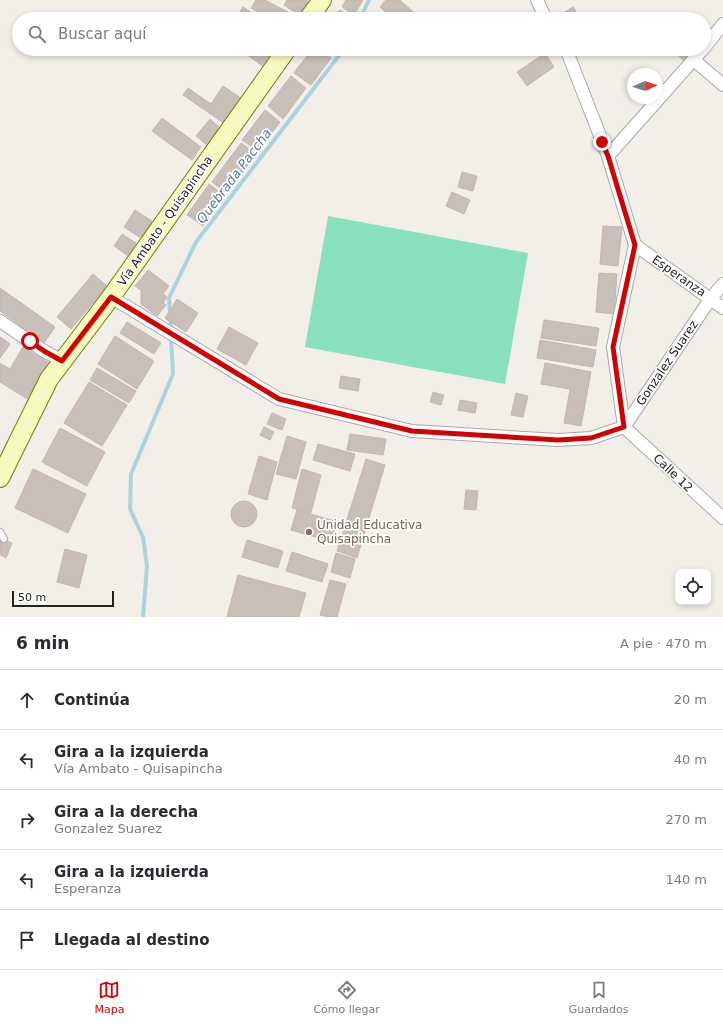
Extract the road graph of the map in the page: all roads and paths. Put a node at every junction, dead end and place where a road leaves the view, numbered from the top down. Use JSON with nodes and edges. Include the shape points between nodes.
{"nodes":[{"id":1,"x":322,"y":0,"type":"edge"},
{"id":2,"x":537,"y":0,"type":"edge"},
{"id":3,"x":313,"y":12,"type":"edge"},
{"id":4,"x":543,"y":12,"type":"edge"},
{"id":5,"x":723,"y":24,"type":"edge"},
{"id":6,"x":711,"y":38,"type":"edge"},
{"id":7,"x":282,"y":56,"type":"edge"},
{"id":8,"x":569,"y":56,"type":"edge"},
{"id":9,"x":697,"y":56,"type":"edge"},
{"id":10,"x":694,"y":60,"type":"junction"},
{"id":11,"x":723,"y":85,"type":"edge"},
{"id":12,"x":608,"y":156,"type":"junction"},
{"id":13,"x":635,"y":245,"type":"junction"},
{"id":14,"x":723,"y":284,"type":"edge"},
{"id":15,"x":111,"y":297,"type":"junction"},
{"id":16,"x":711,"y":298,"type":"junction"},
{"id":17,"x":723,"y":308,"type":"edge"},
{"id":18,"x":0,"y":321,"type":"edge"},
{"id":19,"x":62,"y":361,"type":"junction"},
{"id":20,"x":624,"y":427,"type":"junction"},
{"id":21,"x":0,"y":478,"type":"edge"},
{"id":22,"x":723,"y":518,"type":"edge"},
{"id":23,"x":0,"y":532,"type":"edge"},
{"id":24,"x":4,"y":538,"type":"dead end"}],
"edges":[{"from":1,"to":3,"type":"street"},
{"from":2,"to":4,"type":"street"},
{"from":5,"to":6,"type":"street"},
{"from":7,"to":15,"type":"street","name":"Vía Ambato - Quisapincha"},
{"from":8,"to":12,"type":"street","name":"Esperanza"},
{"from":9,"to":10,"type":"street"},
{"from":10,"to":11,"type":"street"},
{"from":10,"to":12,"type":"street"},
{"from":12,"to":13,"type":"street","name":"Esperanza"},
{"from":13,"to":16,"type":"street","name":"Esperanza"},
{"from":13,"to":20,"type":"street","name":"Esperanza","via":[[613,347]]},
{"from":14,"to":16,"type":"street","name":"Gonzalez Suarez"},
{"from":15,"to":19,"type":"street","name":"Vía Ambato - Quisapincha"},
{"from":15,"to":20,"type":"street","via":[[279,399],[412,431],[558,440],[591,438]]},
{"from":16,"to":17,"type":"street","name":"Esperanza"},
{"from":16,"to":20,"type":"street","name":"Gonzalez Suarez"},
{"from":18,"to":19,"type":"street"},
{"from":19,"to":21,"type":"street","name":"Vía Ambato - Quisapincha","via":[[49,379]]},
{"from":20,"to":22,"type":"street","name":"Calle 12"},
{"from":23,"to":24,"type":"lane"}]}
